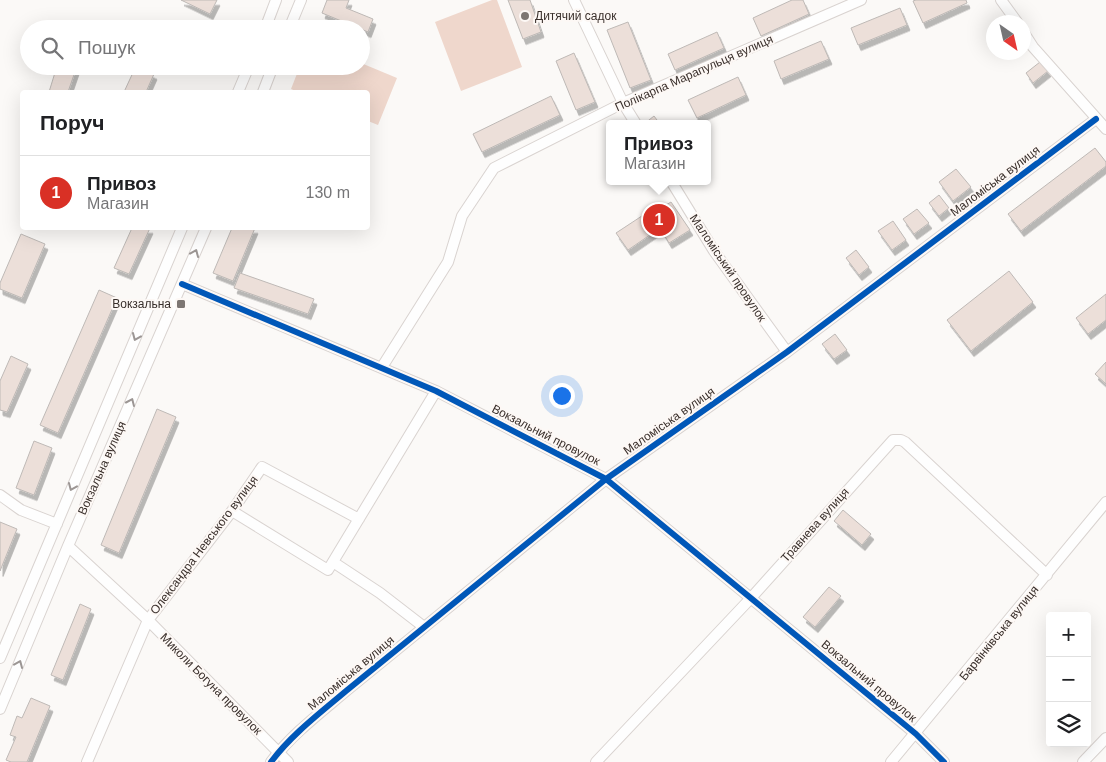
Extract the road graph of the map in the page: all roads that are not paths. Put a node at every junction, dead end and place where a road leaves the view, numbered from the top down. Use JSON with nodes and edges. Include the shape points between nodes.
{"nodes":[{"id":1,"x":276,"y":0,"type":"edge"},
{"id":2,"x":301,"y":0,"type":"edge"},
{"id":3,"x":574,"y":0,"type":"edge"},
{"id":4,"x":861,"y":0,"type":"edge"},
{"id":5,"x":1001,"y":0,"type":"edge"},
{"id":6,"x":1012,"y":15,"type":"edge"},
{"id":7,"x":268,"y":20,"type":"edge"},
{"id":8,"x":293,"y":20,"type":"edge"},
{"id":9,"x":1031,"y":44,"type":"edge"},
{"id":10,"x":245,"y":75,"type":"edge"},
{"id":11,"x":270,"y":75,"type":"edge"},
{"id":12,"x":239,"y":90,"type":"edge"},
{"id":13,"x":263,"y":90,"type":"edge"},
{"id":14,"x":623,"y":103,"type":"junction"},
{"id":15,"x":1096,"y":118,"type":"junction"},
{"id":16,"x":634,"y":120,"type":"edge"},
{"id":17,"x":1106,"y":129,"type":"edge"},
{"id":18,"x":673,"y":185,"type":"edge"},
{"id":19,"x":181,"y":230,"type":"edge"},
{"id":20,"x":205,"y":230,"type":"edge"},
{"id":21,"x":182,"y":284,"type":"junction"},
{"id":22,"x":787,"y":352,"type":"junction"},
{"id":23,"x":382,"y":367,"type":"junction"},
{"id":24,"x":436,"y":391,"type":"junction"},
{"id":25,"x":606,"y":479,"type":"junction"},
{"id":26,"x":0,"y":495,"type":"edge"},
{"id":27,"x":1106,"y":502,"type":"edge"},
{"id":28,"x":232,"y":511,"type":"junction"},
{"id":29,"x":359,"y":519,"type":"junction"},
{"id":30,"x":57,"y":524,"type":"junction"},
{"id":31,"x":68,"y":546,"type":"junction"},
{"id":32,"x":330,"y":566,"type":"junction"},
{"id":33,"x":1047,"y":575,"type":"junction"},
{"id":34,"x":751,"y":598,"type":"junction"},
{"id":35,"x":148,"y":620,"type":"junction"},
{"id":36,"x":424,"y":627,"type":"junction"},
{"id":37,"x":0,"y":658,"type":"edge"},
{"id":38,"x":0,"y":709,"type":"edge"},
{"id":39,"x":916,"y":734,"type":"junction"},
{"id":40,"x":1106,"y":738,"type":"edge"},
{"id":41,"x":278,"y":752,"type":"junction"},
{"id":42,"x":86,"y":762,"type":"edge"},
{"id":43,"x":271,"y":762,"type":"edge"},
{"id":44,"x":288,"y":762,"type":"edge"},
{"id":45,"x":596,"y":762,"type":"edge"},
{"id":46,"x":891,"y":762,"type":"edge"},
{"id":47,"x":944,"y":762,"type":"edge"},
{"id":48,"x":1083,"y":762,"type":"edge"}],
"edges":[{"from":1,"to":7,"type":"street"},
{"from":2,"to":8,"type":"street"},
{"from":3,"to":14,"type":"street"},
{"from":4,"to":14,"type":"street","name":"Полікарпа Марапульця вулиця"},
{"from":5,"to":6,"type":"street"},
{"from":9,"to":15,"type":"street"},
{"from":10,"to":12,"type":"street"},
{"from":11,"to":13,"type":"street"},
{"from":14,"to":16,"type":"street"},
{"from":14,"to":23,"type":"street","name":"Полікарпа Марапульця вулиця","via":[[494,168],[462,216],[448,262]]},
{"from":15,"to":17,"type":"street"},
{"from":15,"to":22,"type":"street","name":"Маломіська вулиця"},
{"from":18,"to":22,"type":"street","name":"Маломіський провулок","via":[[714,250]]},
{"from":19,"to":30,"type":"street","name":"Вокзальна вулиця","one_way":true},
{"from":21,"to":20,"type":"street","name":"Вокзальна вулиця","one_way":true},
{"from":21,"to":23,"type":"street","name":"Вокзальний провулок"},
{"from":31,"to":21,"type":"street","name":"Вокзальна вулиця","one_way":true},
{"from":22,"to":25,"type":"street","name":"Маломіська вулиця"},
{"from":23,"to":24,"type":"street","name":"Вокзальний провулок"},
{"from":24,"to":25,"type":"street","name":"Вокзальний провулок"},
{"from":24,"to":29,"type":"street"},
{"from":25,"to":34,"type":"street","name":"Вокзальний провулок"},
{"from":25,"to":36,"type":"street","name":"Маломіська вулиця"},
{"from":26,"to":30,"type":"street","via":[[20,510]]},
{"from":27,"to":33,"type":"street","name":"Барвінківська вулиця"},
{"from":28,"to":29,"type":"street","name":"Олександра Невського вулиця","via":[[262,466]]},
{"from":28,"to":32,"type":"street"},
{"from":28,"to":35,"type":"street","name":"Олександра Невського вулиця"},
{"from":29,"to":32,"type":"street"},
{"from":30,"to":37,"type":"street","name":"Вокзальна вулиця"},
{"from":31,"to":35,"type":"street","name":"Миколи Богуна провулок"},
{"from":38,"to":31,"type":"street","name":"Вокзальна вулиця","one_way":true},
{"from":32,"to":36,"type":"street","via":[[380,593]]},
{"from":33,"to":34,"type":"street","name":"Травнева вулиця","via":[[908,445],[897,439],[889,442]]},
{"from":33,"to":39,"type":"street","name":"Барвінківська вулиця"},
{"from":34,"to":39,"type":"street","name":"Вокзальний провулок"},
{"from":34,"to":45,"type":"street","name":"Травнева вулиця"},
{"from":35,"to":41,"type":"street","name":"Миколи Богуна провулок"},
{"from":35,"to":42,"type":"street","name":"Олександра Невського вулиця"},
{"from":36,"to":41,"type":"street","name":"Маломіська вулиця"},
{"from":39,"to":46,"type":"street","name":"Барвінківська вулиця"},
{"from":39,"to":47,"type":"street","name":"Вокзальний провулок"},
{"from":40,"to":48,"type":"street"},
{"from":41,"to":43,"type":"street","name":"Маломіська вулиця"},
{"from":41,"to":44,"type":"street","name":"Миколи Богуна провулок"}]}
